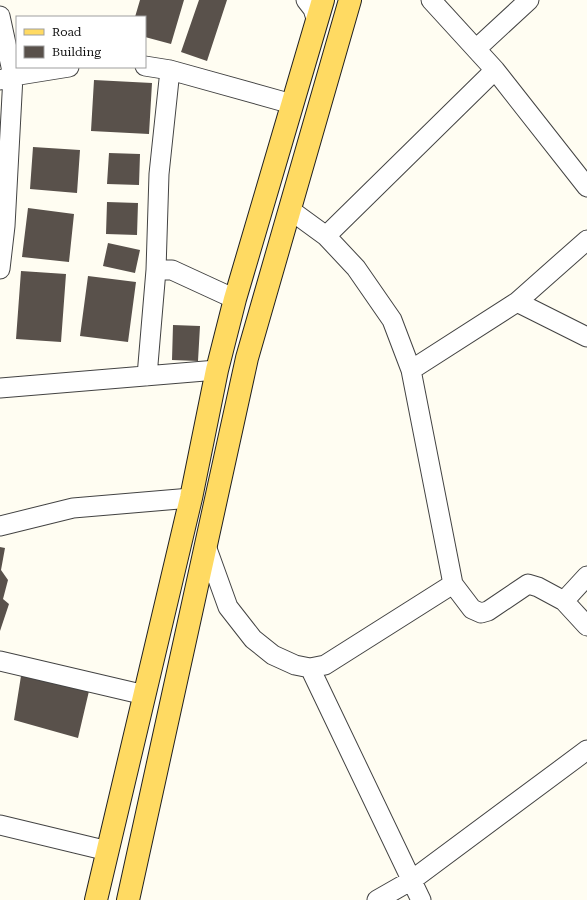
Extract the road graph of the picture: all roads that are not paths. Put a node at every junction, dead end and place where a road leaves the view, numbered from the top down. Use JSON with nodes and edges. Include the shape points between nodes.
{"nodes":[{"id":1,"x":306,"y":0,"type":"edge"},
{"id":2,"x":323,"y":0,"type":"edge"},
{"id":3,"x":350,"y":0,"type":"edge"},
{"id":4,"x":431,"y":0,"type":"edge"},
{"id":5,"x":529,"y":0,"type":"edge"},
{"id":6,"x":0,"y":16,"type":"edge"},
{"id":7,"x":317,"y":22,"type":"junction"},
{"id":8,"x":476,"y":49,"type":"junction"},
{"id":9,"x":146,"y":66,"type":"edge"},
{"id":10,"x":64,"y":68,"type":"edge"},
{"id":11,"x":170,"y":70,"type":"junction"},
{"id":12,"x":495,"y":70,"type":"junction"},
{"id":13,"x":6,"y":78,"type":"edge"},
{"id":14,"x":292,"y":104,"type":"junction"},
{"id":15,"x":587,"y":187,"type":"edge"},
{"id":16,"x":289,"y":210,"type":"junction"},
{"id":17,"x":3,"y":226,"type":"edge"},
{"id":18,"x":326,"y":236,"type":"junction"},
{"id":19,"x":587,"y":240,"type":"edge"},
{"id":20,"x":0,"y":269,"type":"edge"},
{"id":21,"x":156,"y":270,"type":"junction"},
{"id":22,"x":235,"y":299,"type":"junction"},
{"id":23,"x":517,"y":302,"type":"junction"},
{"id":24,"x":587,"y":336,"type":"edge"},
{"id":25,"x":217,"y":370,"type":"junction"},
{"id":26,"x":411,"y":370,"type":"junction"},
{"id":27,"x":147,"y":376,"type":"junction"},
{"id":28,"x":0,"y":388,"type":"edge"},
{"id":29,"x":191,"y":498,"type":"junction"},
{"id":30,"x":0,"y":526,"type":"edge"},
{"id":31,"x":206,"y":546,"type":"junction"},
{"id":32,"x":587,"y":576,"type":"edge"},
{"id":33,"x":453,"y":584,"type":"junction"},
{"id":34,"x":564,"y":601,"type":"junction"},
{"id":35,"x":587,"y":626,"type":"edge"},
{"id":36,"x":0,"y":661,"type":"edge"},
{"id":37,"x":310,"y":668,"type":"junction"},
{"id":38,"x":145,"y":696,"type":"junction"},
{"id":39,"x":587,"y":750,"type":"edge"},
{"id":40,"x":0,"y":825,"type":"edge"},
{"id":41,"x":108,"y":851,"type":"junction"},
{"id":42,"x":412,"y":880,"type":"junction"},
{"id":43,"x":96,"y":900,"type":"edge"},
{"id":44,"x":128,"y":900,"type":"edge"},
{"id":45,"x":378,"y":900,"type":"edge"},
{"id":46,"x":421,"y":900,"type":"edge"}],
"edges":[{"from":1,"to":7,"type":"street","via":[[313,9]]},
{"from":2,"to":7,"type":"main road"},
{"from":3,"to":16,"type":"main road"},
{"from":4,"to":8,"type":"street"},
{"from":5,"to":8,"type":"street"},
{"from":6,"to":13,"type":"street"},
{"from":7,"to":14,"type":"main road"},
{"from":8,"to":12,"type":"street"},
{"from":9,"to":11,"type":"street"},
{"from":10,"to":13,"type":"street"},
{"from":11,"to":14,"type":"street"},
{"from":11,"to":21,"type":"street","via":[[160,174]]},
{"from":12,"to":15,"type":"street"},
{"from":12,"to":18,"type":"street"},
{"from":13,"to":17,"type":"street"},
{"from":14,"to":22,"type":"main road"},
{"from":16,"to":18,"type":"street"},
{"from":16,"to":31,"type":"main road","via":[[247,358]]},
{"from":17,"to":20,"type":"street"},
{"from":18,"to":26,"type":"street","via":[[356,268],[392,320]]},
{"from":19,"to":23,"type":"street"},
{"from":21,"to":22,"type":"street","via":[[172,270]]},
{"from":21,"to":27,"type":"street"},
{"from":22,"to":25,"type":"main road"},
{"from":23,"to":24,"type":"street"},
{"from":23,"to":26,"type":"street"},
{"from":25,"to":27,"type":"street"},
{"from":25,"to":29,"type":"main road"},
{"from":26,"to":33,"type":"street"},
{"from":27,"to":28,"type":"street"},
{"from":29,"to":30,"type":"street","via":[[73,508]]},
{"from":29,"to":38,"type":"main road"},
{"from":31,"to":37,"type":"street","via":[[228,607],[253,639],[273,655],[295,665]]},
{"from":31,"to":44,"type":"main road"},
{"from":32,"to":34,"type":"street"},
{"from":33,"to":34,"type":"street","via":[[472,609],[480,613],[488,611],[528,584]]},
{"from":33,"to":37,"type":"street","via":[[325,665]]},
{"from":34,"to":35,"type":"street"},
{"from":36,"to":38,"type":"street"},
{"from":37,"to":42,"type":"street"},
{"from":38,"to":41,"type":"main road"},
{"from":39,"to":42,"type":"street"},
{"from":40,"to":41,"type":"street"},
{"from":41,"to":43,"type":"main road"},
{"from":42,"to":45,"type":"street"},
{"from":42,"to":46,"type":"street"}]}
